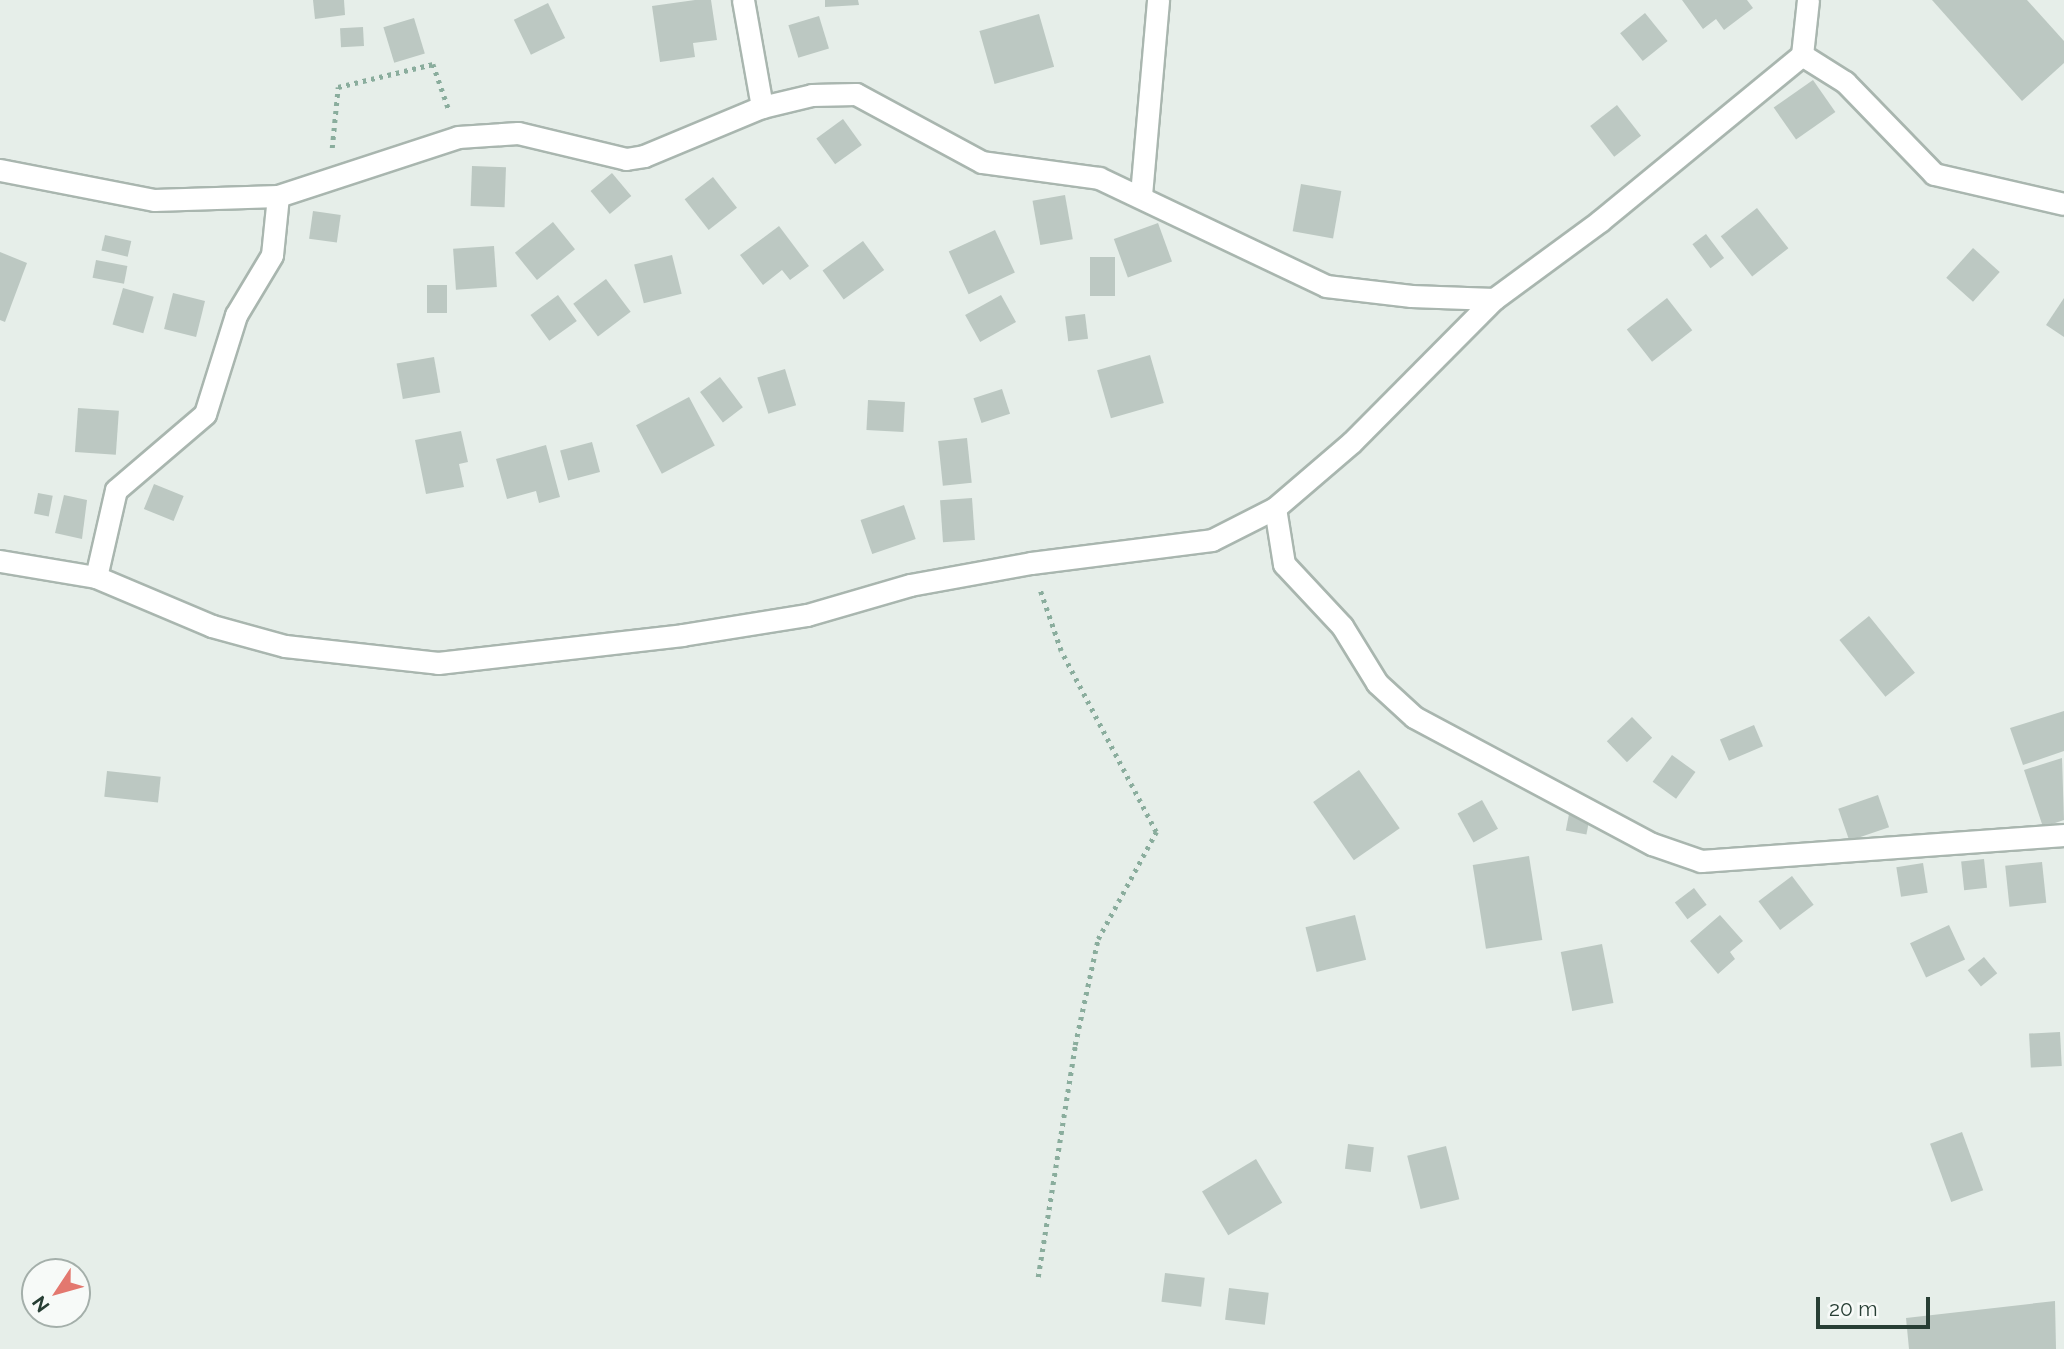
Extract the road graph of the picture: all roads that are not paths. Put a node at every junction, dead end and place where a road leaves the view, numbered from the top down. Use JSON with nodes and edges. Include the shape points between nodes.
{"nodes":[{"id":1,"x":743,"y":0,"type":"edge"},
{"id":2,"x":1158,"y":0,"type":"edge"},
{"id":3,"x":1808,"y":0,"type":"edge"},
{"id":4,"x":1801,"y":55,"type":"junction"},
{"id":5,"x":762,"y":107,"type":"junction"},
{"id":6,"x":0,"y":170,"type":"edge"},
{"id":7,"x":1141,"y":195,"type":"junction"},
{"id":8,"x":278,"y":196,"type":"junction"},
{"id":9,"x":2064,"y":204,"type":"edge"},
{"id":10,"x":1494,"y":299,"type":"junction"},
{"id":11,"x":1275,"y":508,"type":"junction"},
{"id":12,"x":0,"y":561,"type":"edge"},
{"id":13,"x":96,"y":578,"type":"junction"},
{"id":14,"x":2064,"y":835,"type":"edge"}],
"edges":[{"from":1,"to":5,"type":"street"},
{"from":2,"to":7,"type":"street"},
{"from":3,"to":4,"type":"street"},
{"from":4,"to":9,"type":"street","via":[[1845,82],[1934,174]]},
{"from":4,"to":10,"type":"street","via":[[1600,221]]},
{"from":5,"to":7,"type":"street","via":[[812,96],[856,94],[982,162],[1099,178]]},
{"from":5,"to":8,"type":"street","via":[[644,156],[626,159],[518,133],[458,137]]},
{"from":6,"to":8,"type":"street","via":[[154,200]]},
{"from":7,"to":10,"type":"street","via":[[1326,286]]},
{"from":8,"to":13,"type":"street","via":[[272,255],[236,315],[205,414],[117,490]]},
{"from":10,"to":11,"type":"street","via":[[1352,442]]},
{"from":11,"to":13,"type":"street","via":[[1212,540],[1031,563],[911,585],[795,617],[682,635],[438,663],[285,646],[212,626]]},
{"from":11,"to":14,"type":"street","via":[[1284,564],[1342,626],[1377,683],[1414,717],[1651,845],[1702,861]]},
{"from":12,"to":13,"type":"street"}]}
